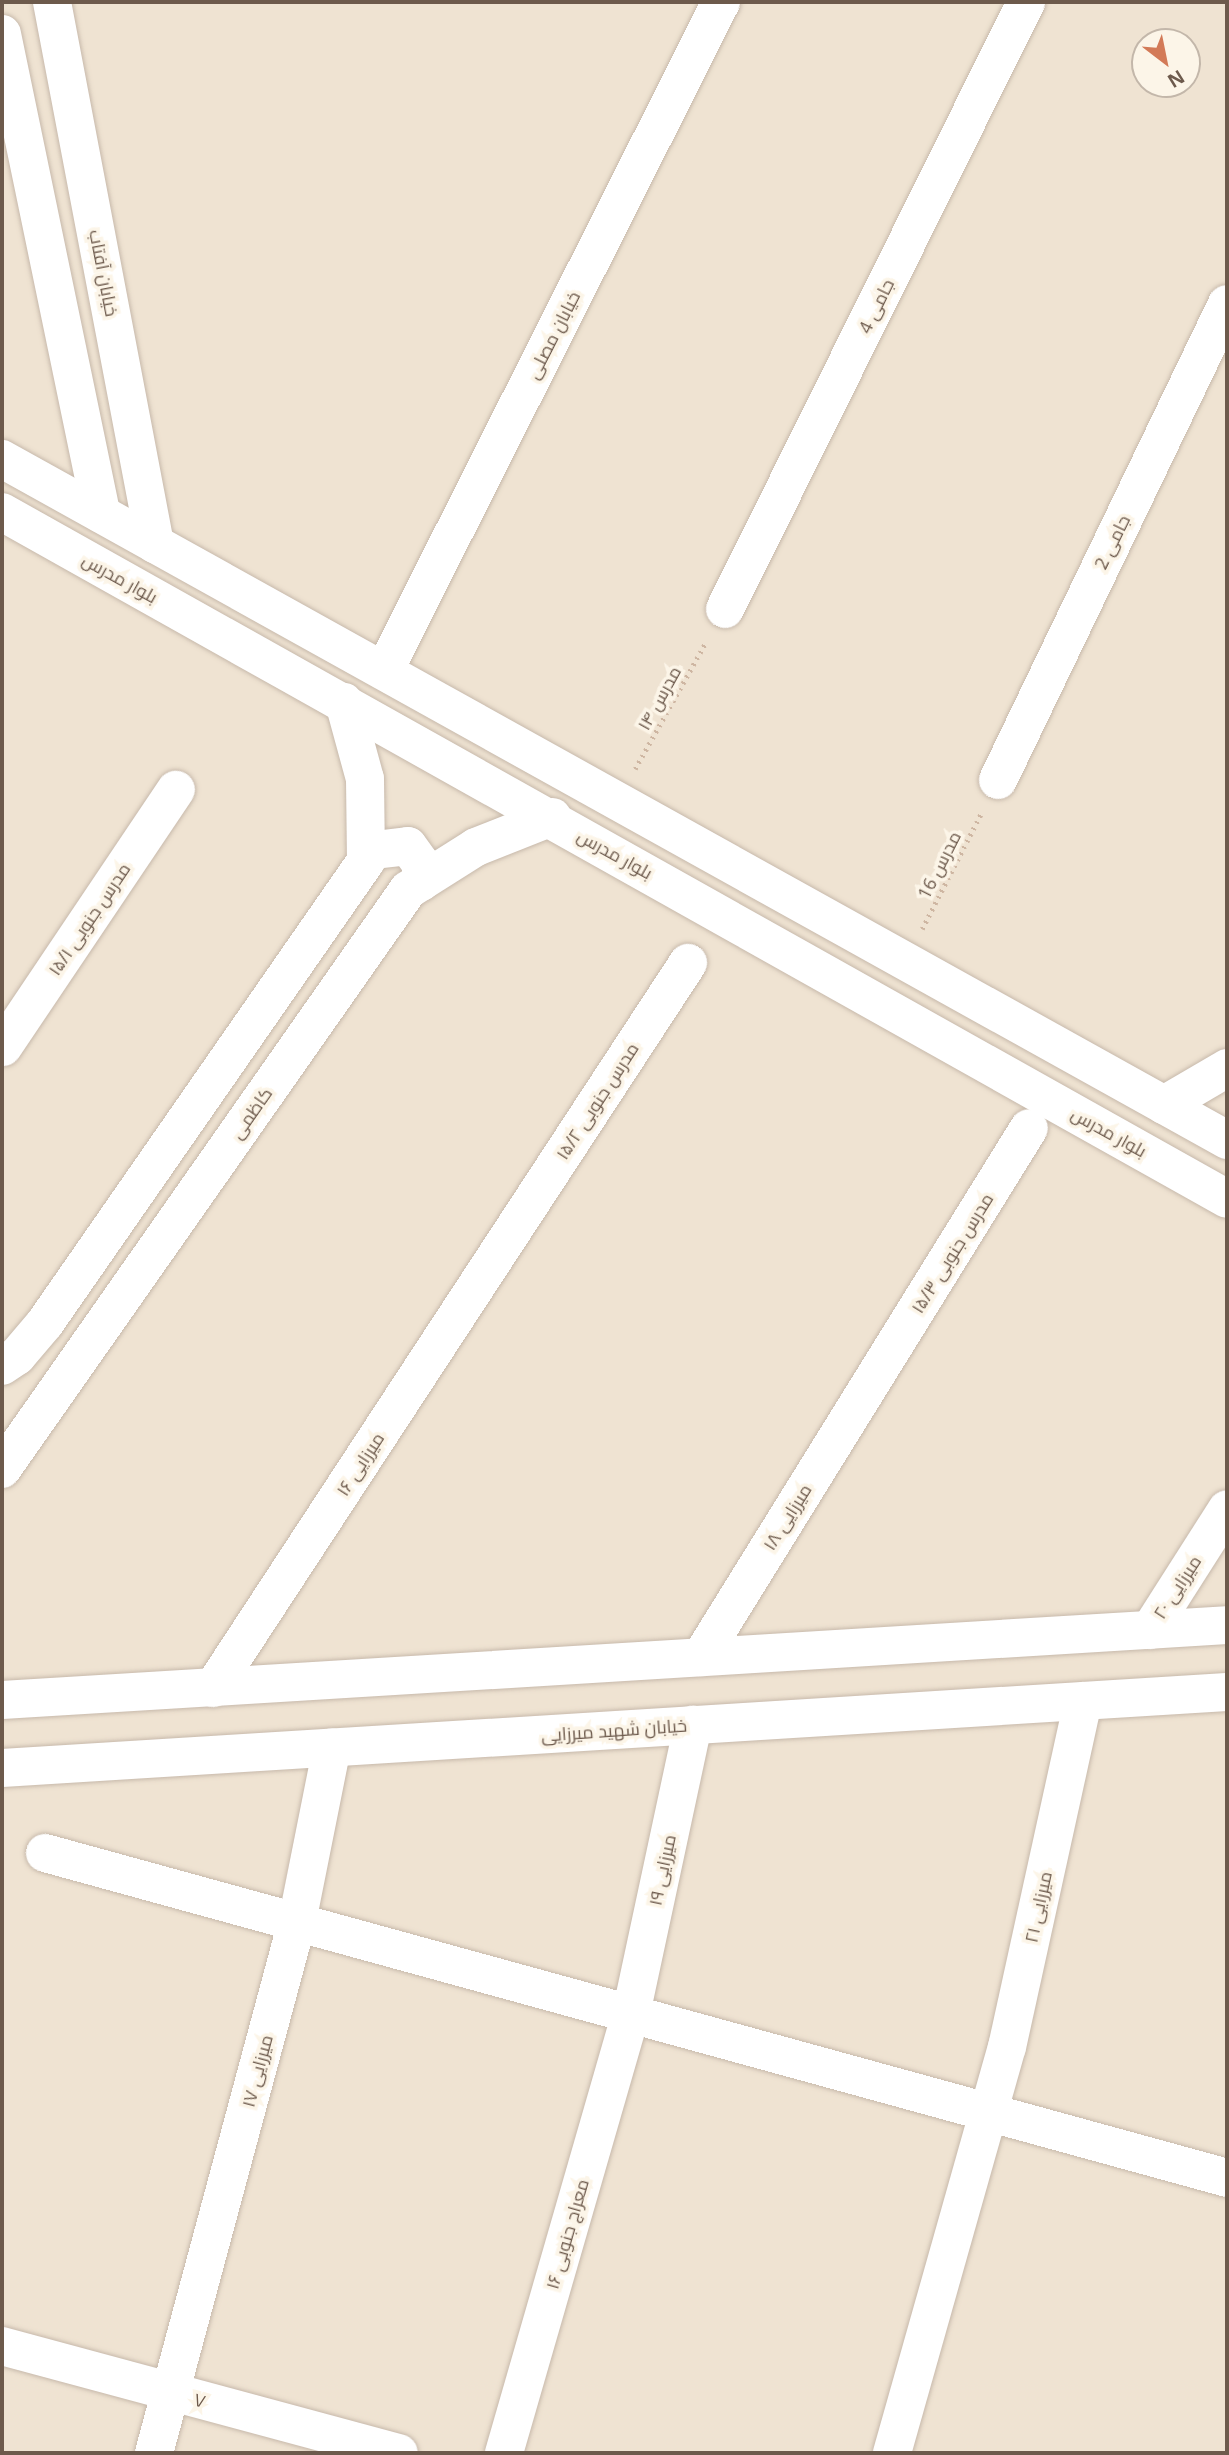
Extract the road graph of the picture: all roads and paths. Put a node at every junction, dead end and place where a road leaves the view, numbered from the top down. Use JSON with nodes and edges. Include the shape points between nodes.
{"nodes":[{"id":1,"x":52,"y":2,"type":"edge"},
{"id":2,"x":721,"y":2,"type":"edge"},
{"id":3,"x":1026,"y":2,"type":"edge"},
{"id":4,"x":2,"y":34,"type":"edge"},
{"id":5,"x":1227,"y":304,"type":"edge"},
{"id":6,"x":2,"y":458,"type":"edge"},
{"id":7,"x":2,"y":512,"type":"edge"},
{"id":8,"x":101,"y":514,"type":"junction"},
{"id":9,"x":155,"y":544,"type":"junction"},
{"id":10,"x":725,"y":609,"type":"joint"},
{"id":11,"x":384,"y":669,"type":"junction"},
{"id":12,"x":344,"y":702,"type":"junction"},
{"id":13,"x":998,"y":780,"type":"joint"},
{"id":14,"x":176,"y":790,"type":"dead end"},
{"id":15,"x":617,"y":800,"type":"junction"},
{"id":16,"x":552,"y":817,"type":"junction"},
{"id":17,"x":366,"y":851,"type":"junction"},
{"id":18,"x":421,"y":881,"type":"junction"},
{"id":19,"x":906,"y":961,"type":"junction"},
{"id":20,"x":688,"y":963,"type":"dead end"},
{"id":21,"x":2,"y":1048,"type":"edge"},
{"id":22,"x":1227,"y":1068,"type":"edge"},
{"id":23,"x":1164,"y":1105,"type":"junction"},
{"id":24,"x":1029,"y":1128,"type":"dead end"},
{"id":25,"x":1227,"y":1140,"type":"edge"},
{"id":26,"x":1227,"y":1199,"type":"edge"},
{"id":27,"x":506,"y":1240,"type":"joint"},
{"id":28,"x":2,"y":1366,"type":"edge"},
{"id":29,"x":874,"y":1378,"type":"joint"},
{"id":30,"x":2,"y":1469,"type":"edge"},
{"id":31,"x":1227,"y":1509,"type":"edge"},
{"id":32,"x":1227,"y":1625,"type":"edge"},
{"id":33,"x":1150,"y":1630,"type":"junction"},
{"id":34,"x":701,"y":1657,"type":"junction"},
{"id":35,"x":213,"y":1688,"type":"junction"},
{"id":36,"x":1227,"y":1692,"type":"edge"},
{"id":37,"x":2,"y":1700,"type":"edge"},
{"id":38,"x":1083,"y":1701,"type":"junction"},
{"id":39,"x":693,"y":1725,"type":"junction"},
{"id":40,"x":331,"y":1747,"type":"junction"},
{"id":41,"x":2,"y":1768,"type":"edge"},
{"id":42,"x":45,"y":1853,"type":"dead end"},
{"id":43,"x":298,"y":1923,"type":"junction"},
{"id":44,"x":631,"y":2014,"type":"junction"},
{"id":45,"x":989,"y":2112,"type":"junction"},
{"id":46,"x":1227,"y":2178,"type":"edge"},
{"id":47,"x":2,"y":2346,"type":"edge"},
{"id":48,"x":171,"y":2392,"type":"junction"},
{"id":49,"x":154,"y":2453,"type":"edge"},
{"id":50,"x":399,"y":2453,"type":"edge"},
{"id":51,"x":504,"y":2453,"type":"edge"},
{"id":52,"x":892,"y":2453,"type":"edge"}],
"edges":[{"from":1,"to":9,"type":"street","name":"خیابان آفتاب"},
{"from":2,"to":11,"type":"street","name":"خیابان مصلی"},
{"from":3,"to":10,"type":"street","name":"جامی 4"},
{"from":4,"to":8,"type":"street"},
{"from":5,"to":13,"type":"street","name":"جامی 2"},
{"from":6,"to":8,"type":"street"},
{"from":7,"to":12,"type":"street","name":"بلوار مدرس"},
{"from":8,"to":9,"type":"street"},
{"from":9,"to":11,"type":"street"},
{"from":10,"to":15,"type":"path","name":"مدرس ۱۴"},
{"from":11,"to":15,"type":"street"},
{"from":12,"to":16,"type":"street","name":"بلوار مدرس"},
{"from":12,"to":17,"type":"street","via":[[365,779]]},
{"from":13,"to":19,"type":"path","name":"مدرس 16"},
{"from":14,"to":21,"type":"street","name":"مدرس جنوبی ۱۵/۱"},
{"from":15,"to":19,"type":"street"},
{"from":16,"to":18,"type":"street","name":"کاظمی","via":[[476,847]]},
{"from":16,"to":26,"type":"street","name":"بلوار مدرس"},
{"from":17,"to":18,"type":"street","via":[[408,846],[421,864]]},
{"from":17,"to":28,"type":"street","via":[[366,861],[45,1323]]},
{"from":18,"to":30,"type":"street","name":"کاظمی","via":[[408,890]]},
{"from":19,"to":23,"type":"street"},
{"from":20,"to":27,"type":"street","name":"مدرس جنوبی ۱۵/۲"},
{"from":22,"to":23,"type":"street"},
{"from":23,"to":25,"type":"street"},
{"from":24,"to":29,"type":"street","name":"مدرس جنوبی ۱۵/۳"},
{"from":27,"to":35,"type":"street","name":"میرزایی ۱۶"},
{"from":29,"to":34,"type":"street","name":"میرزایی ۱۸"},
{"from":31,"to":33,"type":"street","name":"میرزایی ۲۰"},
{"from":32,"to":33,"type":"street"},
{"from":33,"to":34,"type":"street"},
{"from":34,"to":35,"type":"street"},
{"from":35,"to":37,"type":"street"},
{"from":36,"to":38,"type":"street","name":"خیابان شهید میرزایی"},
{"from":38,"to":39,"type":"street","name":"خیابان شهید میرزایی"},
{"from":38,"to":45,"type":"street","name":"میرزایی ۲۱"},
{"from":39,"to":40,"type":"street","name":"خیابان شهید میرزایی"},
{"from":39,"to":44,"type":"street","name":"میرزایی ۱۹"},
{"from":40,"to":41,"type":"street","name":"خیابان شهید میرزایی"},
{"from":40,"to":43,"type":"street","name":"میرزایی ۱۷"},
{"from":42,"to":43,"type":"street"},
{"from":43,"to":44,"type":"street"},
{"from":43,"to":48,"type":"street","name":"میرزایی ۱۷"},
{"from":44,"to":45,"type":"street"},
{"from":44,"to":51,"type":"street","name":"معراج جنوبی ۱۶"},
{"from":45,"to":46,"type":"street"},
{"from":45,"to":52,"type":"street","name":"میرزایی ۲۱"},
{"from":47,"to":48,"type":"street","name":"۷"},
{"from":48,"to":49,"type":"street","name":"میرزایی ۱۷"},
{"from":48,"to":50,"type":"street","name":"۷"}]}
